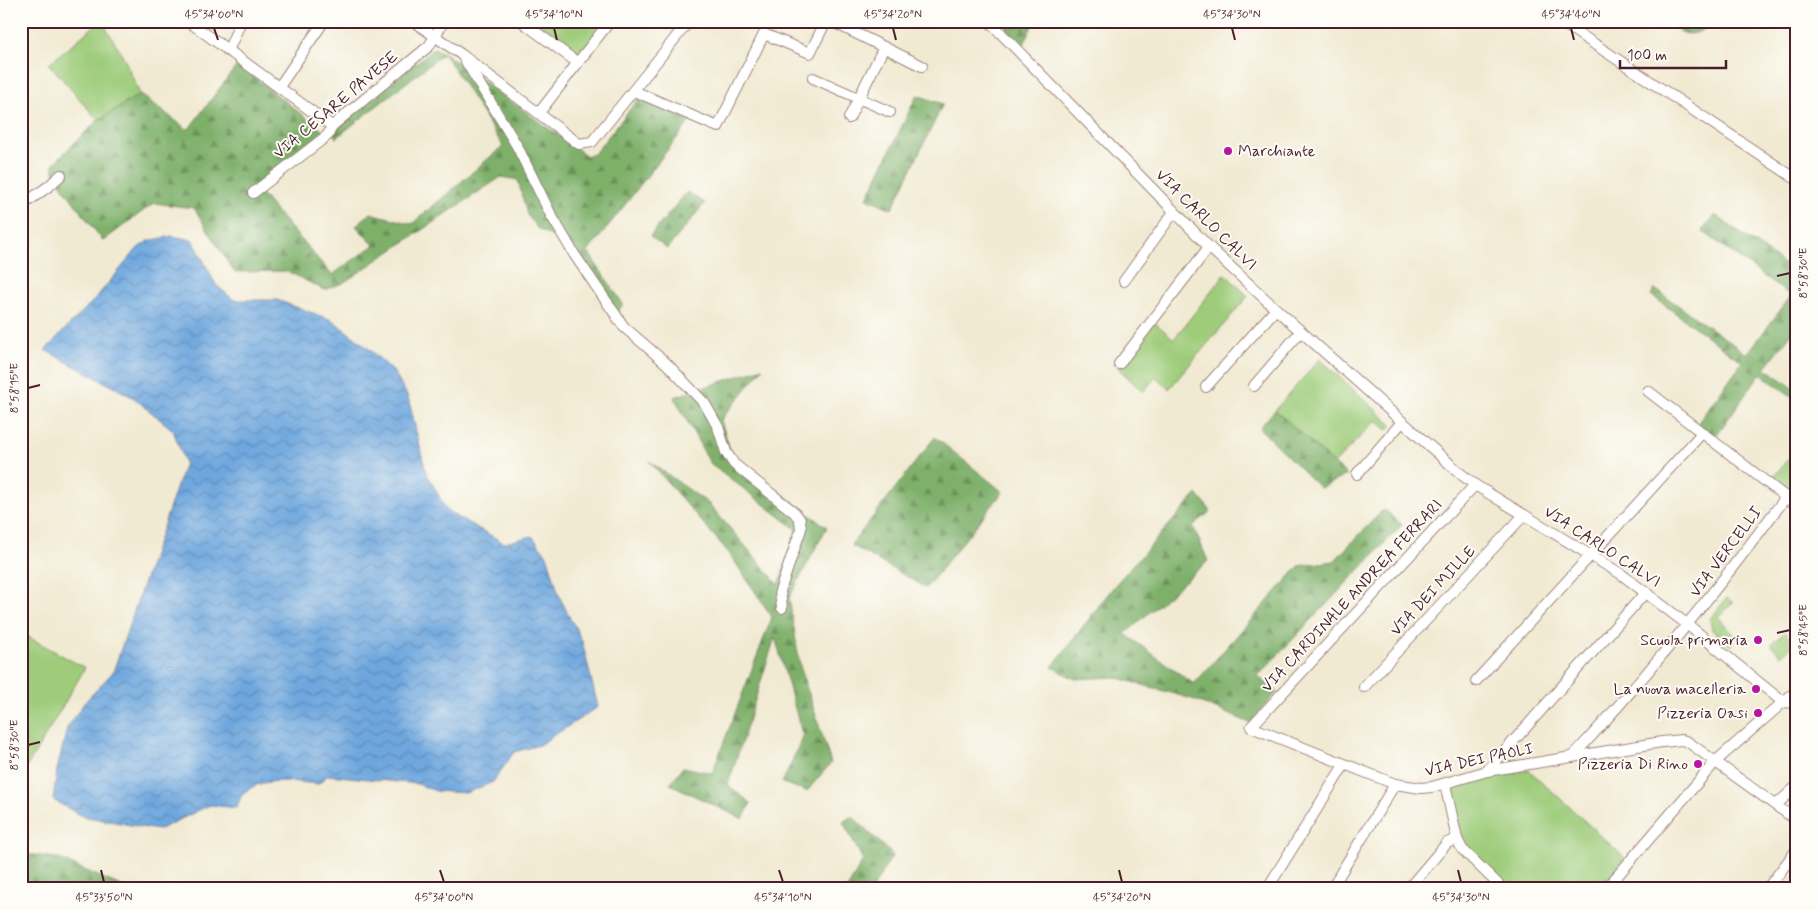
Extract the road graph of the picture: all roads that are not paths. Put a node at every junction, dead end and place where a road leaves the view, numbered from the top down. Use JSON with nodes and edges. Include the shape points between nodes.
{"nodes":[{"id":1,"x":188,"y":21,"type":"edge"},
{"id":2,"x":241,"y":21,"type":"edge"},
{"id":3,"x":324,"y":21,"type":"edge"},
{"id":4,"x":413,"y":21,"type":"edge"},
{"id":5,"x":444,"y":21,"type":"edge"},
{"id":6,"x":521,"y":21,"type":"edge"},
{"id":7,"x":610,"y":21,"type":"edge"},
{"id":8,"x":689,"y":21,"type":"edge"},
{"id":9,"x":826,"y":21,"type":"edge"},
{"id":10,"x":831,"y":21,"type":"edge"},
{"id":11,"x":989,"y":21,"type":"edge"},
{"id":12,"x":1560,"y":21,"type":"edge"},
{"id":13,"x":1001,"y":26,"type":"edge"},
{"id":14,"x":434,"y":37,"type":"junction"},
{"id":15,"x":884,"y":47,"type":"junction"},
{"id":16,"x":228,"y":51,"type":"junction"},
{"id":17,"x":462,"y":55,"type":"junction"},
{"id":18,"x":578,"y":64,"type":"junction"},
{"id":19,"x":922,"y":66,"type":"dead end"},
{"id":20,"x":813,"y":78,"type":"dead end"},
{"id":21,"x":278,"y":87,"type":"junction"},
{"id":22,"x":634,"y":91,"type":"junction"},
{"id":23,"x":859,"y":98,"type":"junction"},
{"id":24,"x":890,"y":112,"type":"dead end"},
{"id":25,"x":539,"y":113,"type":"junction"},
{"id":26,"x":849,"y":118,"type":"dead end"},
{"id":27,"x":332,"y":126,"type":"junction"},
{"id":28,"x":61,"y":175,"type":"dead end"},
{"id":29,"x":1796,"y":180,"type":"edge"},
{"id":30,"x":253,"y":194,"type":"dead end"},
{"id":31,"x":21,"y":206,"type":"edge"},
{"id":32,"x":1174,"y":212,"type":"junction"},
{"id":33,"x":1209,"y":247,"type":"junction"},
{"id":34,"x":1124,"y":281,"type":"dead end"},
{"id":35,"x":1276,"y":309,"type":"junction"},
{"id":36,"x":1301,"y":332,"type":"junction"},
{"id":37,"x":1119,"y":364,"type":"dead end"},
{"id":38,"x":1254,"y":386,"type":"dead end"},
{"id":39,"x":1206,"y":387,"type":"dead end"},
{"id":40,"x":1648,"y":391,"type":"dead end"},
{"id":41,"x":1402,"y":422,"type":"junction"},
{"id":42,"x":1702,"y":433,"type":"junction"},
{"id":43,"x":1357,"y":474,"type":"dead end"},
{"id":44,"x":1475,"y":485,"type":"junction"},
{"id":45,"x":1786,"y":497,"type":"junction"},
{"id":46,"x":1796,"y":505,"type":"edge"},
{"id":47,"x":1524,"y":515,"type":"junction"},
{"id":48,"x":1591,"y":556,"type":"junction"},
{"id":49,"x":1646,"y":592,"type":"junction"},
{"id":50,"x":782,"y":608,"type":"dead end"},
{"id":51,"x":1688,"y":625,"type":"junction"},
{"id":52,"x":1476,"y":681,"type":"dead end"},
{"id":53,"x":1364,"y":687,"type":"dead end"},
{"id":54,"x":1796,"y":691,"type":"edge"},
{"id":55,"x":1783,"y":702,"type":"junction"},
{"id":56,"x":1796,"y":703,"type":"edge"},
{"id":57,"x":1251,"y":727,"type":"joint"},
{"id":58,"x":1572,"y":757,"type":"junction"},
{"id":59,"x":1716,"y":761,"type":"junction"},
{"id":60,"x":1344,"y":765,"type":"junction"},
{"id":61,"x":1487,"y":771,"type":"junction"},
{"id":62,"x":1395,"y":784,"type":"junction"},
{"id":63,"x":1444,"y":784,"type":"junction"},
{"id":64,"x":1796,"y":787,"type":"edge"},
{"id":65,"x":1776,"y":805,"type":"junction"},
{"id":66,"x":1796,"y":820,"type":"edge"},
{"id":67,"x":1457,"y":840,"type":"junction"},
{"id":68,"x":1796,"y":851,"type":"edge"},
{"id":69,"x":1502,"y":888,"type":"edge"},
{"id":70,"x":1267,"y":889,"type":"edge"},
{"id":71,"x":1331,"y":889,"type":"edge"},
{"id":72,"x":1408,"y":889,"type":"edge"},
{"id":73,"x":1606,"y":889,"type":"edge"},
{"id":74,"x":1767,"y":889,"type":"edge"}],
"edges":[{"from":1,"to":16,"type":"street"},
{"from":2,"to":16,"type":"street"},
{"from":3,"to":21,"type":"street"},
{"from":4,"to":14,"type":"street"},
{"from":5,"to":14,"type":"street","name":"VIA CESARE PAVESE"},
{"from":6,"to":18,"type":"street"},
{"from":7,"to":18,"type":"street"},
{"from":8,"to":22,"type":"street"},
{"from":9,"to":22,"type":"street","via":[[810,54],[764,34],[718,127]]},
{"from":10,"to":15,"type":"street"},
{"from":11,"to":13,"type":"street","name":"VIA CARLO CALVI"},
{"from":12,"to":29,"type":"street"},
{"from":13,"to":32,"type":"street","name":"VIA CARLO CALVI"},
{"from":14,"to":17,"type":"street"},
{"from":14,"to":27,"type":"street","name":"VIA CESARE PAVESE","via":[[429,46]]},
{"from":15,"to":19,"type":"street"},
{"from":15,"to":23,"type":"street"},
{"from":16,"to":21,"type":"street"},
{"from":17,"to":25,"type":"street"},
{"from":17,"to":50,"type":"street","via":[[517,146],[551,215],[624,328],[667,364],[706,404],[734,464],[796,513],[801,530],[780,591]]},
{"from":18,"to":25,"type":"street"},
{"from":20,"to":23,"type":"street"},
{"from":21,"to":27,"type":"street"},
{"from":22,"to":25,"type":"street","via":[[592,142],[579,144]]},
{"from":23,"to":24,"type":"street"},
{"from":23,"to":26,"type":"street"},
{"from":27,"to":30,"type":"street","name":"VIA CESARE PAVESE","via":[[328,135]]},
{"from":28,"to":31,"type":"street"},
{"from":32,"to":33,"type":"street","name":"VIA CARLO CALVI"},
{"from":32,"to":34,"type":"street"},
{"from":33,"to":35,"type":"street","name":"VIA CARLO CALVI"},
{"from":33,"to":37,"type":"street"},
{"from":35,"to":36,"type":"street","name":"VIA CARLO CALVI"},
{"from":35,"to":39,"type":"street"},
{"from":36,"to":38,"type":"street"},
{"from":36,"to":41,"type":"street","name":"VIA CARLO CALVI"},
{"from":40,"to":42,"type":"street"},
{"from":41,"to":43,"type":"street"},
{"from":41,"to":44,"type":"street","name":"VIA CARLO CALVI"},
{"from":42,"to":45,"type":"street"},
{"from":42,"to":48,"type":"street"},
{"from":44,"to":47,"type":"street","name":"VIA CARLO CALVI"},
{"from":44,"to":57,"type":"street","name":"VIA CARDINALE ANDREA FERRARI"},
{"from":45,"to":46,"type":"street"},
{"from":45,"to":51,"type":"street","name":"VIA VERCELLI"},
{"from":47,"to":48,"type":"street","name":"VIA CARLO CALVI"},
{"from":47,"to":53,"type":"street","name":"VIA DEI MILLE"},
{"from":48,"to":49,"type":"street","name":"VIA CARLO CALVI"},
{"from":48,"to":52,"type":"street"},
{"from":49,"to":51,"type":"street","name":"VIA CARLO CALVI"},
{"from":49,"to":61,"type":"street"},
{"from":51,"to":55,"type":"street","name":"VIA CARLO CALVI"},
{"from":51,"to":58,"type":"street","name":"VIA VERCELLI"},
{"from":54,"to":55,"type":"street"},
{"from":55,"to":56,"type":"street"},
{"from":55,"to":59,"type":"street"},
{"from":57,"to":60,"type":"street","name":"VIA DEI PAOLI"},
{"from":58,"to":59,"type":"street","name":"VIA DEI PAOLI","via":[[1685,740]]},
{"from":58,"to":61,"type":"street","name":"VIA DEI PAOLI"},
{"from":59,"to":65,"type":"street","name":"VIA DEI PAOLI"},
{"from":59,"to":73,"type":"street"},
{"from":60,"to":62,"type":"street","name":"VIA DEI PAOLI"},
{"from":60,"to":70,"type":"street"},
{"from":61,"to":63,"type":"street","name":"VIA DEI PAOLI"},
{"from":62,"to":63,"type":"street","name":"VIA DEI PAOLI","via":[[1421,788]]},
{"from":62,"to":71,"type":"street"},
{"from":63,"to":67,"type":"street"},
{"from":64,"to":65,"type":"street"},
{"from":65,"to":66,"type":"street","name":"VIA DEI PAOLI"},
{"from":67,"to":69,"type":"street","via":[[1472,861]]},
{"from":67,"to":72,"type":"street","via":[[1447,843]]},
{"from":68,"to":74,"type":"street"}]}
